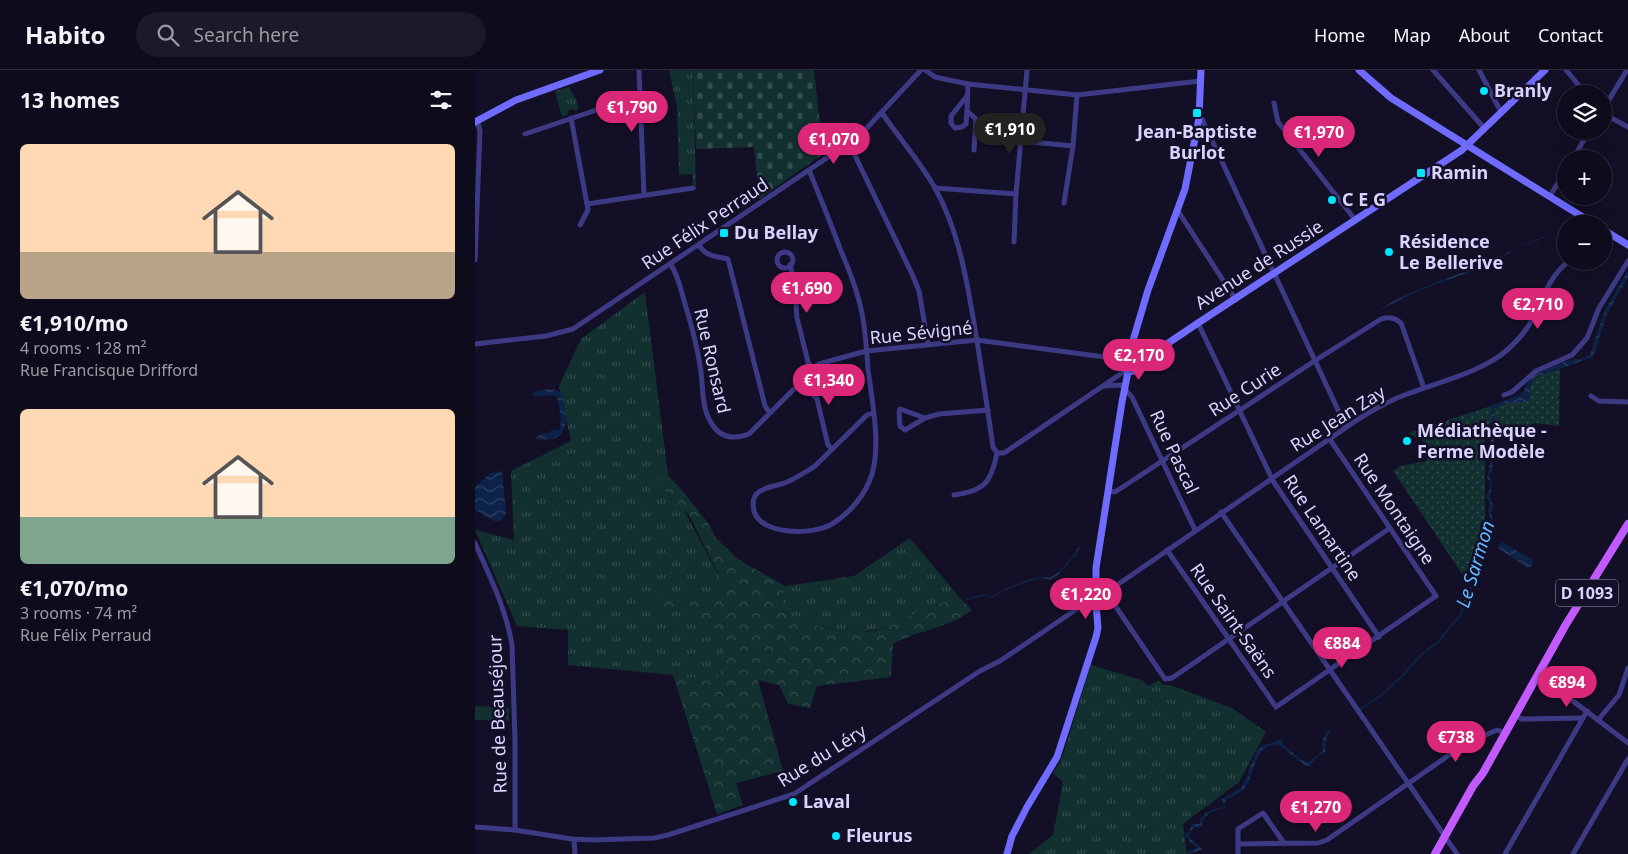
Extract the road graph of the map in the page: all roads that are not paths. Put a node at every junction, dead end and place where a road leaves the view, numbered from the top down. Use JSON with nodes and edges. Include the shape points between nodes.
{"nodes":[{"id":1,"x":600,"y":70,"type":"edge"},
{"id":2,"x":639,"y":70,"type":"edge"},
{"id":3,"x":921,"y":70,"type":"edge"},
{"id":4,"x":925,"y":70,"type":"edge"},
{"id":5,"x":1027,"y":70,"type":"edge"},
{"id":6,"x":1201,"y":70,"type":"edge"},
{"id":7,"x":1359,"y":70,"type":"edge"},
{"id":8,"x":1433,"y":70,"type":"edge"},
{"id":9,"x":1479,"y":70,"type":"edge"},
{"id":10,"x":1545,"y":70,"type":"edge"},
{"id":11,"x":1566,"y":70,"type":"edge"},
{"id":12,"x":1627,"y":70,"type":"edge"},
{"id":13,"x":1201,"y":81,"type":"junction"},
{"id":14,"x":968,"y":84,"type":"junction"},
{"id":15,"x":1578,"y":85,"type":"edge"},
{"id":16,"x":1026,"y":90,"type":"junction"},
{"id":17,"x":641,"y":94,"type":"junction"},
{"id":18,"x":1077,"y":95,"type":"junction"},
{"id":19,"x":1612,"y":95,"type":"edge"},
{"id":20,"x":968,"y":96,"type":"junction"},
{"id":21,"x":1274,"y":103,"type":"dead end"},
{"id":22,"x":967,"y":111,"type":"junction"},
{"id":23,"x":1501,"y":112,"type":"junction"},
{"id":24,"x":881,"y":113,"type":"junction"},
{"id":25,"x":571,"y":118,"type":"junction"},
{"id":26,"x":1199,"y":118,"type":"junction"},
{"id":27,"x":1612,"y":118,"type":"edge"},
{"id":28,"x":476,"y":121,"type":"edge"},
{"id":29,"x":1628,"y":127,"type":"edge"},
{"id":30,"x":1484,"y":128,"type":"junction"},
{"id":31,"x":525,"y":134,"type":"dead end"},
{"id":32,"x":1021,"y":141,"type":"junction"},
{"id":33,"x":849,"y":143,"type":"junction"},
{"id":34,"x":1467,"y":145,"type":"junction"},
{"id":35,"x":1073,"y":146,"type":"junction"},
{"id":36,"x":974,"y":150,"type":"dead end"},
{"id":37,"x":809,"y":170,"type":"junction"},
{"id":38,"x":1557,"y":184,"type":"edge"},
{"id":39,"x":693,"y":188,"type":"dead end"},
{"id":40,"x":935,"y":188,"type":"junction"},
{"id":41,"x":1016,"y":194,"type":"junction"},
{"id":42,"x":644,"y":195,"type":"junction"},
{"id":43,"x":1550,"y":196,"type":"junction"},
{"id":44,"x":1064,"y":203,"type":"dead end"},
{"id":45,"x":587,"y":204,"type":"junction"},
{"id":46,"x":1178,"y":211,"type":"junction"},
{"id":47,"x":1580,"y":215,"type":"edge"},
{"id":48,"x":1357,"y":219,"type":"junction"},
{"id":49,"x":580,"y":225,"type":"dead end"},
{"id":50,"x":1612,"y":235,"type":"edge"},
{"id":51,"x":1612,"y":238,"type":"edge"},
{"id":52,"x":1014,"y":242,"type":"dead end"},
{"id":53,"x":1628,"y":245,"type":"edge"},
{"id":54,"x":699,"y":246,"type":"junction"},
{"id":55,"x":475,"y":260,"type":"edge"},
{"id":56,"x":1628,"y":262,"type":"edge"},
{"id":57,"x":671,"y":265,"type":"junction"},
{"id":58,"x":790,"y":265,"type":"dead end"},
{"id":59,"x":1560,"y":270,"type":"edge"},
{"id":60,"x":1275,"y":274,"type":"junction"},
{"id":61,"x":1235,"y":300,"type":"junction"},
{"id":62,"x":1198,"y":323,"type":"junction"},
{"id":63,"x":977,"y":340,"type":"junction"},
{"id":64,"x":475,"y":344,"type":"edge"},
{"id":65,"x":928,"y":344,"type":"junction"},
{"id":66,"x":866,"y":351,"type":"junction"},
{"id":67,"x":1315,"y":360,"type":"junction"},
{"id":68,"x":1132,"y":361,"type":"junction"},
{"id":69,"x":812,"y":369,"type":"junction"},
{"id":70,"x":1127,"y":371,"type":"junction"},
{"id":71,"x":801,"y":382,"type":"junction"},
{"id":72,"x":1104,"y":386,"type":"junction"},
{"id":73,"x":1424,"y":388,"type":"junction"},
{"id":74,"x":1124,"y":389,"type":"junction"},
{"id":75,"x":1504,"y":395,"type":"dead end"},
{"id":76,"x":1591,"y":396,"type":"dead end"},
{"id":77,"x":1628,"y":402,"type":"edge"},
{"id":78,"x":988,"y":410,"type":"junction"},
{"id":79,"x":1239,"y":410,"type":"junction"},
{"id":80,"x":770,"y":413,"type":"junction"},
{"id":81,"x":873,"y":413,"type":"junction"},
{"id":82,"x":925,"y":418,"type":"junction"},
{"id":83,"x":1346,"y":427,"type":"junction"},
{"id":84,"x":1329,"y":438,"type":"junction"},
{"id":85,"x":832,"y":449,"type":"junction"},
{"id":86,"x":997,"y":454,"type":"junction"},
{"id":87,"x":1163,"y":461,"type":"junction"},
{"id":88,"x":1271,"y":477,"type":"junction"},
{"id":89,"x":1107,"y":491,"type":"junction"},
{"id":90,"x":954,"y":495,"type":"dead end"},
{"id":91,"x":1221,"y":512,"type":"junction"},
{"id":92,"x":1628,"y":524,"type":"edge"},
{"id":93,"x":1390,"y":528,"type":"junction"},
{"id":94,"x":1195,"y":530,"type":"junction"},
{"id":95,"x":1628,"y":531,"type":"edge"},
{"id":96,"x":475,"y":543,"type":"edge"},
{"id":97,"x":1167,"y":550,"type":"junction"},
{"id":98,"x":1608,"y":558,"type":"junction"},
{"id":99,"x":1333,"y":568,"type":"junction"},
{"id":100,"x":1096,"y":588,"type":"junction"},
{"id":101,"x":1105,"y":595,"type":"junction"},
{"id":102,"x":1093,"y":602,"type":"junction"},
{"id":103,"x":1283,"y":602,"type":"junction"},
{"id":104,"x":1379,"y":637,"type":"junction"},
{"id":105,"x":1229,"y":640,"type":"junction"},
{"id":106,"x":1628,"y":668,"type":"edge"},
{"id":107,"x":1331,"y":670,"type":"junction"},
{"id":108,"x":1539,"y":675,"type":"junction"},
{"id":109,"x":1587,"y":711,"type":"junction"},
{"id":110,"x":1516,"y":716,"type":"junction"},
{"id":111,"x":1583,"y":718,"type":"junction"},
{"id":112,"x":1598,"y":720,"type":"junction"},
{"id":113,"x":1506,"y":733,"type":"junction"},
{"id":114,"x":1628,"y":743,"type":"edge"},
{"id":115,"x":1628,"y":760,"type":"edge"},
{"id":116,"x":1407,"y":784,"type":"junction"},
{"id":117,"x":475,"y":828,"type":"edge"},
{"id":118,"x":515,"y":830,"type":"junction"},
{"id":119,"x":1445,"y":837,"type":"junction"},
{"id":120,"x":575,"y":839,"type":"junction"},
{"id":121,"x":1284,"y":843,"type":"junction"},
{"id":122,"x":1238,"y":844,"type":"junction"},
{"id":123,"x":575,"y":854,"type":"edge"},
{"id":124,"x":1007,"y":854,"type":"edge"},
{"id":125,"x":1238,"y":854,"type":"edge"},
{"id":126,"x":1435,"y":854,"type":"edge"},
{"id":127,"x":1457,"y":854,"type":"edge"},
{"id":128,"x":1505,"y":854,"type":"edge"},
{"id":129,"x":1573,"y":854,"type":"edge"}],
"edges":[{"from":1,"to":28,"type":"street","via":[[516,100]]},
{"from":2,"to":17,"type":"street"},
{"from":3,"to":24,"type":"street","name":"Rue Félix Perraud"},
{"from":4,"to":14,"type":"street","via":[[935,77]]},
{"from":5,"to":16,"type":"street"},
{"from":6,"to":13,"type":"street"},
{"from":7,"to":34,"type":"street","via":[[1391,98]]},
{"from":8,"to":30,"type":"street"},
{"from":9,"to":23,"type":"street"},
{"from":10,"to":23,"type":"street","name":"Avenue de Russie"},
{"from":11,"to":15,"type":"street"},
{"from":12,"to":19,"type":"street"},
{"from":13,"to":18,"type":"street"},
{"from":13,"to":26,"type":"street"},
{"from":14,"to":16,"type":"street"},
{"from":14,"to":20,"type":"street"},
{"from":16,"to":18,"type":"street"},
{"from":16,"to":32,"type":"street"},
{"from":17,"to":25,"type":"street"},
{"from":17,"to":42,"type":"street"},
{"from":18,"to":35,"type":"street"},
{"from":20,"to":22,"type":"street"},
{"from":20,"to":22,"type":"street","via":[[951,116],[955,128],[966,124]]},
{"from":21,"to":48,"type":"street","via":[[1278,122]]},
{"from":22,"to":36,"type":"street","via":[[976,119]]},
{"from":23,"to":30,"type":"street","name":"Avenue de Russie"},
{"from":24,"to":33,"type":"street","name":"Rue Félix Perraud"},
{"from":24,"to":40,"type":"street"},
{"from":25,"to":31,"type":"street"},
{"from":25,"to":45,"type":"street"},
{"from":26,"to":46,"type":"street"},
{"from":26,"to":60,"type":"street"},
{"from":27,"to":29,"type":"street"},
{"from":28,"to":55,"type":"street","via":[[480,131]]},
{"from":30,"to":34,"type":"street","name":"Avenue de Russie"},
{"from":32,"to":35,"type":"street"},
{"from":32,"to":41,"type":"street"},
{"from":33,"to":37,"type":"street","name":"Rue Félix Perraud"},
{"from":33,"to":65,"type":"street","via":[[913,276],[921,299]]},
{"from":34,"to":43,"type":"street"},
{"from":34,"to":48,"type":"street","name":"Avenue de Russie"},
{"from":35,"to":44,"type":"street"},
{"from":37,"to":54,"type":"street","name":"Rue Félix Perraud"},
{"from":37,"to":66,"type":"street","via":[[857,292],[863,313]]},
{"from":38,"to":43,"type":"street"},
{"from":39,"to":42,"type":"street"},
{"from":40,"to":41,"type":"street"},
{"from":40,"to":63,"type":"street","via":[[960,250]]},
{"from":41,"to":52,"type":"street"},
{"from":42,"to":45,"type":"street"},
{"from":43,"to":47,"type":"street"},
{"from":45,"to":49,"type":"street","via":[[588,210]]},
{"from":46,"to":61,"type":"street"},
{"from":46,"to":68,"type":"street","via":[[1148,290],[1131,348]]},
{"from":48,"to":60,"type":"street","name":"Avenue de Russie"},
{"from":50,"to":53,"type":"street"},
{"from":51,"to":53,"type":"street"},
{"from":54,"to":57,"type":"street","name":"Rue Félix Perraud"},
{"from":54,"to":80,"type":"street","via":[[707,255],[728,259],[765,406]]},
{"from":56,"to":75,"type":"street","via":[[1599,308],[1587,338],[1572,355],[1535,371],[1512,392]]},
{"from":57,"to":64,"type":"street","name":"Rue Félix Perraud","via":[[573,329],[546,336]]},
{"from":57,"to":80,"type":"street","name":"Rue Ronsard","via":[[677,275],[697,346],[709,421],[722,434],[740,437],[749,434]]},
{"from":58,"to":69,"type":"street","via":[[797,318]]},
{"from":59,"to":73,"type":"street","name":"Rue Jean Zay","via":[[1518,340],[1480,367]]},
{"from":60,"to":61,"type":"street","name":"Avenue de Russie"},
{"from":60,"to":67,"type":"street"},
{"from":61,"to":62,"type":"street","name":"Avenue de Russie"},
{"from":62,"to":68,"type":"street","name":"Avenue de Russie","via":[[1152,354]]},
{"from":62,"to":79,"type":"street","name":"Rue Lamartine"},
{"from":63,"to":65,"type":"street","name":"Rue Sévigné"},
{"from":63,"to":68,"type":"street","name":"Rue Sévigné"},
{"from":63,"to":78,"type":"street"},
{"from":65,"to":66,"type":"street","name":"Rue Sévigné"},
{"from":66,"to":69,"type":"street","name":"Rue Sévigné","via":[[819,364]]},
{"from":66,"to":81,"type":"street"},
{"from":67,"to":73,"type":"street","name":"Rue Curie","via":[[1381,319],[1396,319],[1407,339]]},
{"from":67,"to":79,"type":"street","name":"Rue Curie"},
{"from":67,"to":83,"type":"street"},
{"from":68,"to":70,"type":"street","via":[[1123,366]]},
{"from":68,"to":70,"type":"street","name":"Avenue de Russie","via":[[1134,371]]},
{"from":69,"to":71,"type":"street","name":"Rue Ronsard"},
{"from":70,"to":72,"type":"street"},
{"from":70,"to":74,"type":"street"},
{"from":71,"to":80,"type":"street","name":"Rue Ronsard"},
{"from":71,"to":85,"type":"street","via":[[817,399],[828,445]]},
{"from":72,"to":74,"type":"street","via":[[1116,384]]},
{"from":72,"to":86,"type":"street","via":[[1004,453]]},
{"from":73,"to":83,"type":"street","name":"Rue Jean Zay","via":[[1389,402]]},
{"from":74,"to":87,"type":"street","name":"Rue Pascal","via":[[1132,397]]},
{"from":74,"to":89,"type":"street"},
{"from":76,"to":77,"type":"street","via":[[1599,401]]},
{"from":78,"to":82,"type":"street"},
{"from":78,"to":86,"type":"street","via":[[993,447]]},
{"from":79,"to":87,"type":"street","name":"Rue Curie"},
{"from":79,"to":88,"type":"street","name":"Rue Lamartine"},
{"from":81,"to":85,"type":"street"},
{"from":81,"to":85,"type":"street","via":[[875,461],[872,474],[859,498],[841,517],[830,525],[801,532],[787,531],[759,520],[753,506],[756,495],[805,473]]},
{"from":82,"to":82,"type":"street","via":[[905,430],[900,426],[899,412],[900,409],[905,410]]},
{"from":83,"to":84,"type":"street","name":"Rue Jean Zay"},
{"from":84,"to":88,"type":"street","name":"Rue Jean Zay"},
{"from":84,"to":93,"type":"street","name":"Rue Montaigne"},
{"from":86,"to":90,"type":"street","via":[[992,473],[982,486]]},
{"from":87,"to":89,"type":"street","name":"Rue Curie","via":[[1115,492]]},
{"from":87,"to":94,"type":"street","name":"Rue Pascal"},
{"from":88,"to":91,"type":"street","name":"Rue Jean Zay"},
{"from":88,"to":99,"type":"street","name":"Rue Lamartine"},
{"from":89,"to":100,"type":"street"},
{"from":91,"to":94,"type":"street","name":"Rue Jean Zay"},
{"from":91,"to":103,"type":"street"},
{"from":92,"to":98,"type":"main road","number":"D 1093"},
{"from":93,"to":99,"type":"street"},
{"from":93,"to":104,"type":"street","name":"Rue Montaigne","via":[[1436,596]]},
{"from":94,"to":97,"type":"street","name":"Rue Jean Zay"},
{"from":95,"to":98,"type":"main road","number":"D 1093"},
{"from":96,"to":118,"type":"street","name":"Rue de Beauséjour","via":[[510,630]]},
{"from":97,"to":101,"type":"street","name":"Rue Jean Zay"},
{"from":97,"to":105,"type":"street","name":"Rue Saint-Saëns"},
{"from":98,"to":108,"type":"main road","number":"D 1093"},
{"from":99,"to":103,"type":"street"},
{"from":99,"to":104,"type":"street","name":"Rue Lamartine"},
{"from":100,"to":101,"type":"street"},
{"from":100,"to":102,"type":"street","via":[[1090,592]]},
{"from":101,"to":102,"type":"street","via":[[1101,603]]},
{"from":101,"to":105,"type":"street","via":[[1165,679],[1172,678]]},
{"from":102,"to":120,"type":"street","name":"Rue du Léry","via":[[980,671],[794,794],[654,838]]},
{"from":102,"to":124,"type":"street","via":[[1098,628],[1096,637],[1057,757],[1012,836]]},
{"from":103,"to":105,"type":"street"},
{"from":103,"to":107,"type":"street"},
{"from":104,"to":107,"type":"street"},
{"from":105,"to":107,"type":"street","name":"Rue Saint-Saëns","via":[[1277,707]]},
{"from":106,"to":112,"type":"street","via":[[1619,695]]},
{"from":107,"to":116,"type":"street"},
{"from":108,"to":109,"type":"street"},
{"from":108,"to":110,"type":"main road","number":"D 1093"},
{"from":109,"to":111,"type":"street"},
{"from":109,"to":112,"type":"street"},
{"from":110,"to":111,"type":"street","via":[[1522,719]]},
{"from":110,"to":113,"type":"main road","number":"D 1093"},
{"from":111,"to":128,"type":"street"},
{"from":112,"to":114,"type":"street"},
{"from":113,"to":116,"type":"street","via":[[1497,730],[1465,744]]},
{"from":113,"to":119,"type":"main road","number":"D 1093"},
{"from":115,"to":129,"type":"street"},
{"from":116,"to":119,"type":"street"},
{"from":116,"to":121,"type":"street","via":[[1327,840]]},
{"from":117,"to":118,"type":"street","name":"Rue du Léry"},
{"from":118,"to":120,"type":"street","name":"Rue du Léry"},
{"from":119,"to":126,"type":"main road","number":"D 1093"},
{"from":119,"to":127,"type":"street"},
{"from":120,"to":123,"type":"street"},
{"from":121,"to":122,"type":"street"},
{"from":121,"to":122,"type":"street","via":[[1263,813],[1237,829]]},
{"from":122,"to":125,"type":"street"}]}
